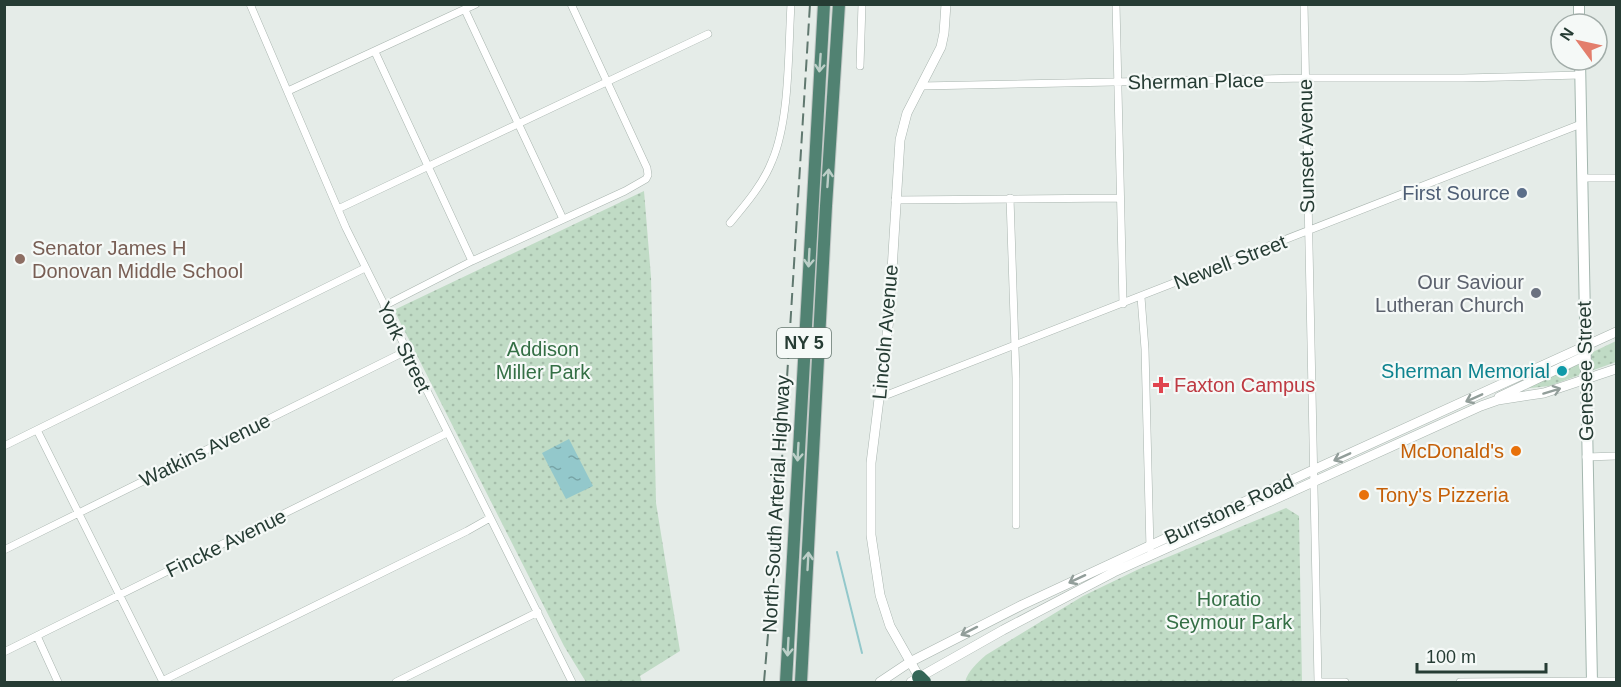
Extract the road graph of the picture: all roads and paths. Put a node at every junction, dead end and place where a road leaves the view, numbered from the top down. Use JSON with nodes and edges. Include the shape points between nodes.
{"nodes":[{"id":1,"x":250,"y":4,"type":"edge"},
{"id":2,"x":476,"y":4,"type":"edge"},
{"id":3,"x":570,"y":4,"type":"edge"},
{"id":4,"x":791,"y":4,"type":"edge"},
{"id":5,"x":824,"y":4,"type":"edge"},
{"id":6,"x":839,"y":4,"type":"edge"},
{"id":7,"x":862,"y":4,"type":"edge"},
{"id":8,"x":946,"y":4,"type":"edge"},
{"id":9,"x":1116,"y":4,"type":"edge"},
{"id":10,"x":1304,"y":4,"type":"edge"},
{"id":11,"x":465,"y":10,"type":"junction"},
{"id":12,"x":708,"y":34,"type":"dead end"},
{"id":13,"x":375,"y":52,"type":"junction"},
{"id":14,"x":860,"y":66,"type":"dead end"},
{"id":15,"x":1580,"y":75,"type":"joint"},
{"id":16,"x":1305,"y":78,"type":"junction"},
{"id":17,"x":607,"y":81,"type":"junction"},
{"id":18,"x":1117,"y":82,"type":"junction"},
{"id":19,"x":921,"y":86,"type":"junction"},
{"id":20,"x":288,"y":91,"type":"junction"},
{"id":21,"x":518,"y":122,"type":"junction"},
{"id":22,"x":1581,"y":124,"type":"junction"},
{"id":23,"x":429,"y":166,"type":"junction"},
{"id":24,"x":1582,"y":178,"type":"junction"},
{"id":25,"x":1617,"y":178,"type":"edge"},
{"id":26,"x":1011,"y":198,"type":"junction"},
{"id":27,"x":1120,"y":198,"type":"junction"},
{"id":28,"x":895,"y":200,"type":"junction"},
{"id":29,"x":338,"y":209,"type":"junction"},
{"id":30,"x":563,"y":219,"type":"junction"},
{"id":31,"x":730,"y":223,"type":"dead end"},
{"id":32,"x":1309,"y":231,"type":"junction"},
{"id":33,"x":472,"y":261,"type":"junction"},
{"id":34,"x":365,"y":268,"type":"junction"},
{"id":35,"x":1141,"y":297,"type":"junction"},
{"id":36,"x":1123,"y":304,"type":"junction"},
{"id":37,"x":384,"y":306,"type":"junction"},
{"id":38,"x":1617,"y":332,"type":"edge"},
{"id":39,"x":1014,"y":346,"type":"junction"},
{"id":40,"x":406,"y":351,"type":"junction"},
{"id":41,"x":1585,"y":352,"type":"junction"},
{"id":42,"x":1617,"y":369,"type":"edge"},
{"id":43,"x":1586,"y":380,"type":"junction"},
{"id":44,"x":879,"y":398,"type":"junction"},
{"id":45,"x":1481,"y":406,"type":"junction"},
{"id":46,"x":37,"y":430,"type":"junction"},
{"id":47,"x":447,"y":433,"type":"junction"},
{"id":48,"x":4,"y":446,"type":"edge"},
{"id":49,"x":1617,"y":456,"type":"edge"},
{"id":50,"x":1587,"y":457,"type":"junction"},
{"id":51,"x":1313,"y":470,"type":"junction"},
{"id":52,"x":1313,"y":481,"type":"junction"},
{"id":53,"x":78,"y":514,"type":"junction"},
{"id":54,"x":490,"y":518,"type":"junction"},
{"id":55,"x":1016,"y":525,"type":"dead end"},
{"id":56,"x":4,"y":550,"type":"edge"},
{"id":57,"x":1150,"y":551,"type":"junction"},
{"id":58,"x":118,"y":596,"type":"junction"},
{"id":59,"x":538,"y":612,"type":"junction"},
{"id":60,"x":37,"y":636,"type":"junction"},
{"id":61,"x":4,"y":652,"type":"edge"},
{"id":62,"x":910,"y":662,"type":"junction"},
{"id":63,"x":918,"y":681,"type":"edge"},
{"id":64,"x":1592,"y":681,"type":"edge"},
{"id":65,"x":1617,"y":681,"type":"edge"},
{"id":66,"x":58,"y":682,"type":"edge"},
{"id":67,"x":162,"y":682,"type":"edge"},
{"id":68,"x":396,"y":682,"type":"edge"},
{"id":69,"x":572,"y":682,"type":"edge"},
{"id":70,"x":786,"y":682,"type":"edge"},
{"id":71,"x":801,"y":682,"type":"edge"},
{"id":72,"x":880,"y":682,"type":"edge"},
{"id":73,"x":1318,"y":682,"type":"edge"},
{"id":74,"x":1346,"y":682,"type":"edge"},
{"id":75,"x":1460,"y":682,"type":"edge"}],
"edges":[{"from":1,"to":20,"type":"street","name":"York Street"},
{"from":2,"to":11,"type":"street"},
{"from":3,"to":17,"type":"street"},
{"from":4,"to":31,"type":"street","via":[[780,141],[753,195]]},
{"from":5,"to":70,"type":"highway","name":"North-South Arterial Highway","number":"NY 5","one_way":true},
{"from":71,"to":6,"type":"highway","name":"North-South Arterial Highway","number":"NY 5","one_way":true},
{"from":7,"to":14,"type":"street"},
{"from":8,"to":19,"type":"street","name":"Lincoln Avenue","via":[[941,47]]},
{"from":9,"to":18,"type":"street"},
{"from":10,"to":16,"type":"street","name":"Sunset Avenue"},
{"from":11,"to":13,"type":"street"},
{"from":11,"to":21,"type":"street"},
{"from":12,"to":17,"type":"street"},
{"from":13,"to":20,"type":"street"},
{"from":13,"to":23,"type":"street"},
{"from":15,"to":16,"type":"street","name":"Sherman Place"},
{"from":15,"to":22,"type":"main road","name":"Genesee Street"},
{"from":16,"to":18,"type":"street","name":"Sherman Place"},
{"from":16,"to":32,"type":"street","name":"Sunset Avenue"},
{"from":17,"to":21,"type":"street"},
{"from":17,"to":30,"type":"street","via":[[648,175],[625,191]]},
{"from":18,"to":19,"type":"street","name":"Sherman Place"},
{"from":18,"to":27,"type":"street"},
{"from":19,"to":28,"type":"street","name":"Lincoln Avenue","via":[[907,112],[900,140]]},
{"from":20,"to":29,"type":"street","name":"York Street"},
{"from":21,"to":23,"type":"street"},
{"from":21,"to":30,"type":"street"},
{"from":22,"to":24,"type":"main road","name":"Genesee Street"},
{"from":22,"to":32,"type":"street","name":"Newell Street"},
{"from":23,"to":29,"type":"street"},
{"from":23,"to":33,"type":"street"},
{"from":24,"to":25,"type":"street"},
{"from":24,"to":41,"type":"main road","name":"Genesee Street"},
{"from":26,"to":27,"type":"street"},
{"from":26,"to":28,"type":"street"},
{"from":26,"to":39,"type":"street"},
{"from":27,"to":36,"type":"street"},
{"from":28,"to":44,"type":"street","name":"Lincoln Avenue","via":[[889,319]]},
{"from":29,"to":34,"type":"street","name":"York Street"},
{"from":30,"to":33,"type":"street"},
{"from":32,"to":35,"type":"street","name":"Newell Street"},
{"from":32,"to":51,"type":"street","name":"Sunset Avenue"},
{"from":33,"to":37,"type":"street"},
{"from":34,"to":37,"type":"street","name":"York Street"},
{"from":34,"to":46,"type":"street"},
{"from":35,"to":36,"type":"street","name":"Newell Street"},
{"from":35,"to":57,"type":"street"},
{"from":36,"to":39,"type":"street","name":"Newell Street"},
{"from":37,"to":40,"type":"street","name":"York Street"},
{"from":38,"to":41,"type":"street"},
{"from":39,"to":44,"type":"street","name":"Newell Street"},
{"from":39,"to":55,"type":"street"},
{"from":40,"to":47,"type":"street","name":"York Street"},
{"from":40,"to":53,"type":"street","name":"Watkins Avenue"},
{"from":41,"to":43,"type":"main road","name":"Genesee Street"},
{"from":41,"to":45,"type":"street"},
{"from":41,"to":51,"type":"street","name":"Burrstone Road","one_way":true},
{"from":42,"to":43,"type":"street","name":"Burrstone Road"},
{"from":45,"to":43,"type":"street","name":"Burrstone Road","one_way":true},
{"from":43,"to":50,"type":"main road","name":"Genesee Street"},
{"from":44,"to":62,"type":"street","name":"Lincoln Avenue","via":[[871,463],[871,535],[880,595],[890,626]]},
{"from":45,"to":52,"type":"street","name":"Burrstone Road"},
{"from":46,"to":48,"type":"street"},
{"from":46,"to":53,"type":"street"},
{"from":47,"to":54,"type":"street","name":"York Street"},
{"from":47,"to":58,"type":"street","name":"Fincke Avenue"},
{"from":49,"to":50,"type":"street"},
{"from":50,"to":64,"type":"main road","name":"Genesee Street"},
{"from":51,"to":52,"type":"street","name":"Sunset Avenue"},
{"from":51,"to":57,"type":"street","name":"Burrstone Road"},
{"from":52,"to":57,"type":"street","name":"Burrstone Road"},
{"from":52,"to":73,"type":"street","name":"Sunset Avenue"},
{"from":53,"to":56,"type":"street","name":"Watkins Avenue"},
{"from":53,"to":58,"type":"street"},
{"from":54,"to":59,"type":"street","name":"York Street"},
{"from":54,"to":67,"type":"street"},
{"from":57,"to":62,"type":"street","name":"Burrstone Road","one_way":true,"via":[[1012,610]]},
{"from":57,"to":63,"type":"street","name":"Burrstone Road"},
{"from":58,"to":60,"type":"street","name":"Fincke Avenue"},
{"from":58,"to":67,"type":"street"},
{"from":59,"to":68,"type":"street"},
{"from":59,"to":69,"type":"street","name":"York Street"},
{"from":60,"to":61,"type":"street","name":"Fincke Avenue"},
{"from":60,"to":66,"type":"street"},
{"from":62,"to":63,"type":"street","name":"Lincoln Avenue"},
{"from":62,"to":72,"type":"street","name":"Burrstone Road"},
{"from":64,"to":65,"type":"street"},
{"from":64,"to":75,"type":"street"},
{"from":73,"to":74,"type":"street"}]}
